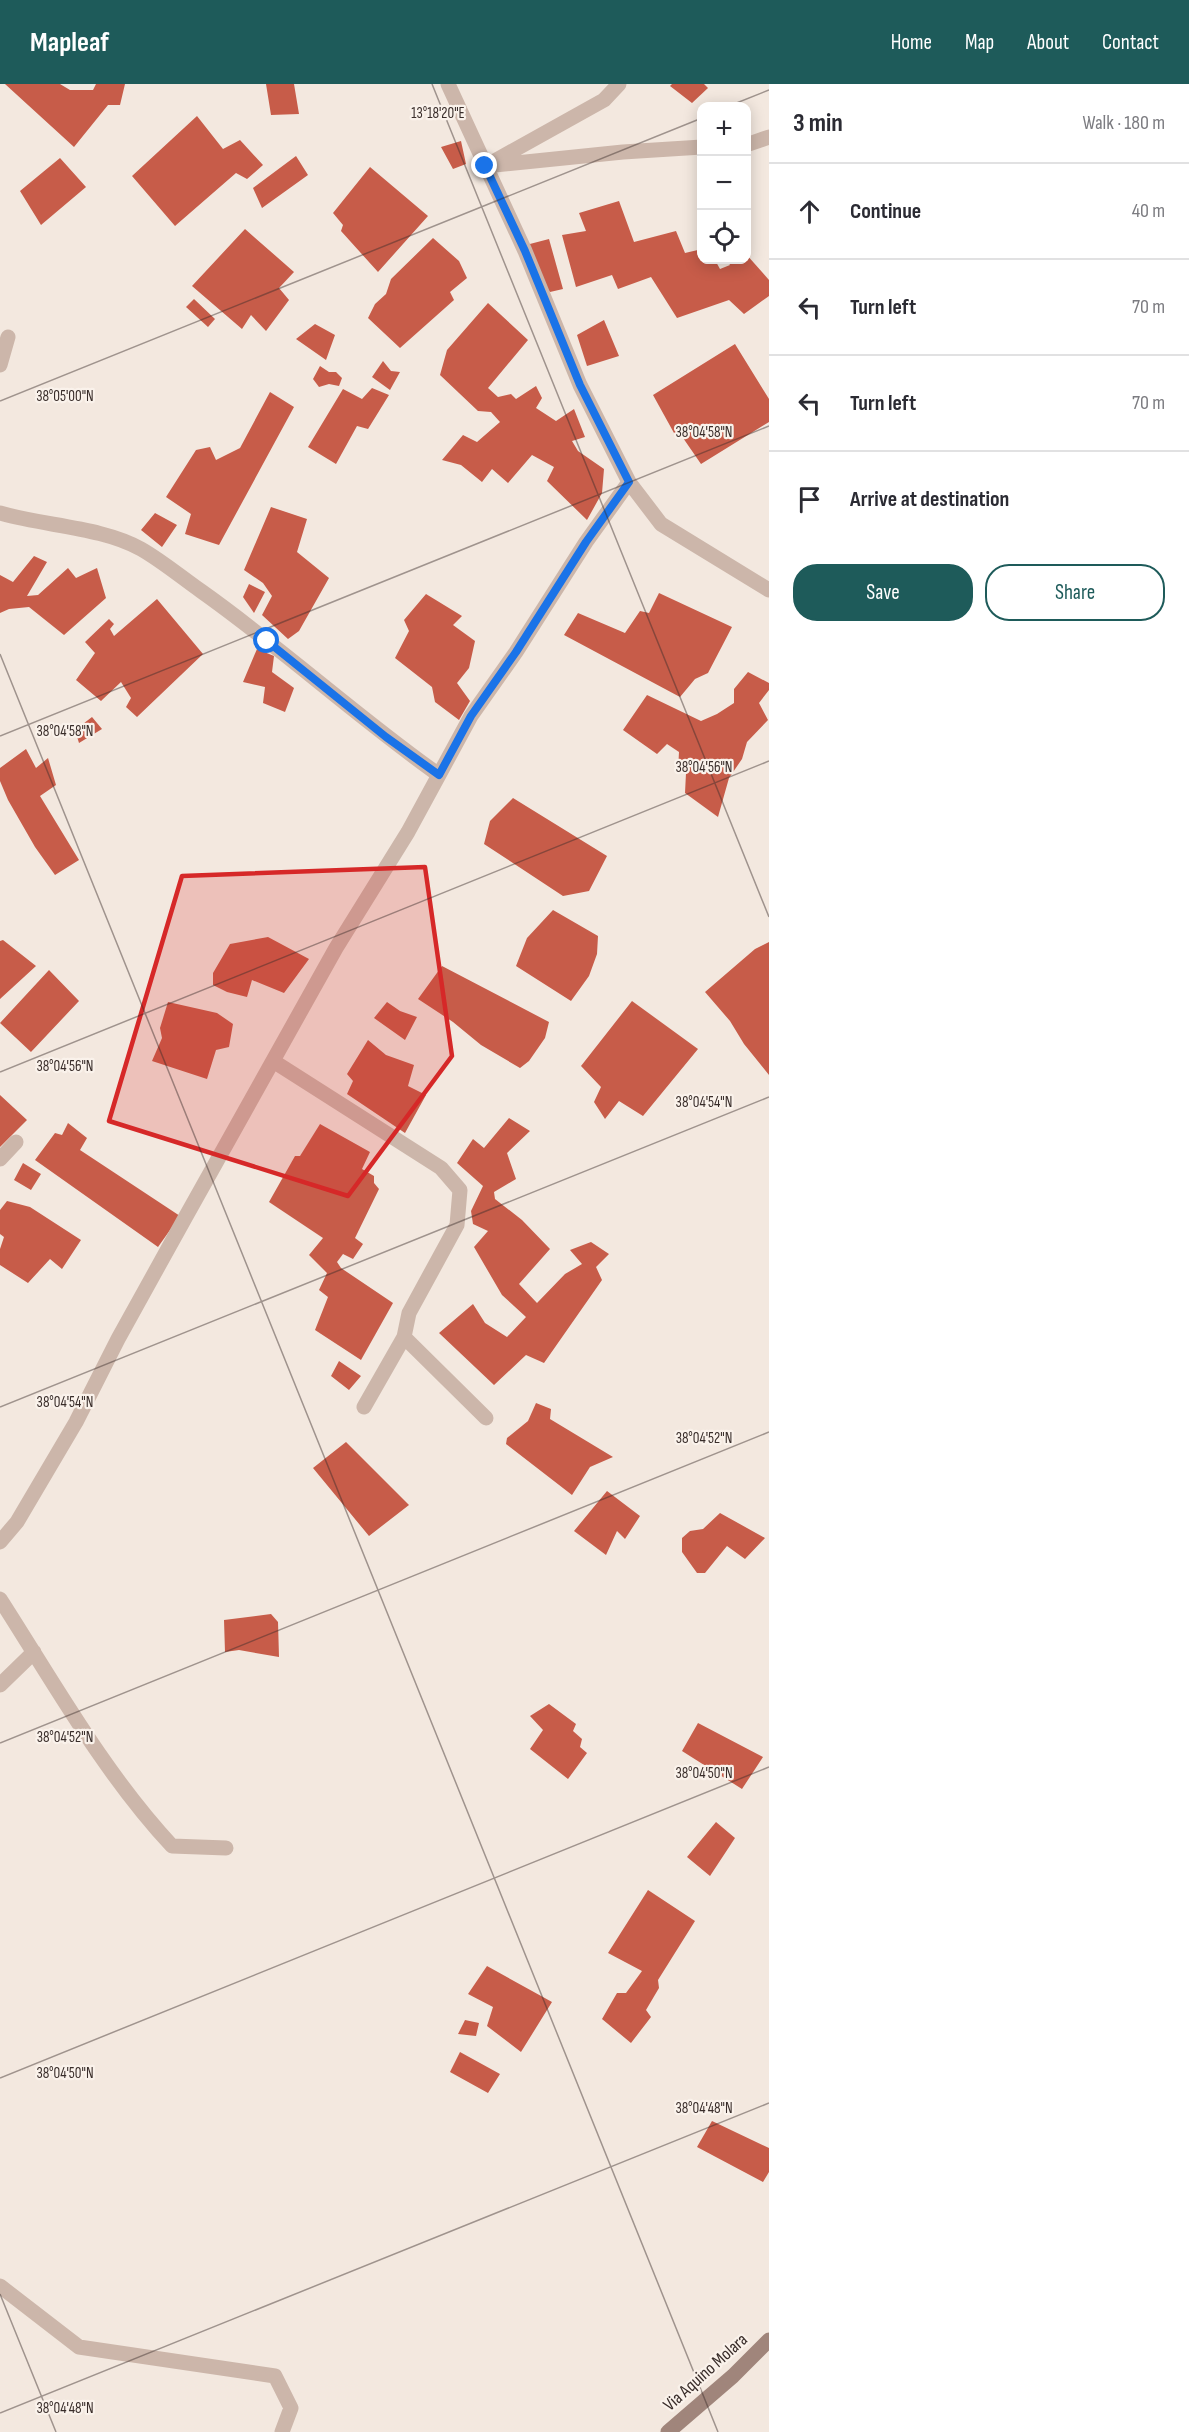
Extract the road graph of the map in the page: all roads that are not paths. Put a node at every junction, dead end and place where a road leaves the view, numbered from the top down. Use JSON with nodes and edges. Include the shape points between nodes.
{"nodes":[{"id":1,"x":448,"y":84,"type":"edge"},
{"id":2,"x":619,"y":84,"type":"edge"},
{"id":3,"x":769,"y":137,"type":"edge"},
{"id":4,"x":751,"y":144,"type":"edge"},
{"id":5,"x":697,"y":147,"type":"edge"},
{"id":6,"x":485,"y":166,"type":"junction"},
{"id":7,"x":8,"y":337,"type":"dead end"},
{"id":8,"x":0,"y":365,"type":"edge"},
{"id":9,"x":629,"y":482,"type":"junction"},
{"id":10,"x":0,"y":513,"type":"edge"},
{"id":11,"x":769,"y":590,"type":"edge"},
{"id":12,"x":439,"y":775,"type":"junction"},
{"id":13,"x":273,"y":1061,"type":"junction"},
{"id":14,"x":16,"y":1142,"type":"dead end"},
{"id":15,"x":0,"y":1159,"type":"edge"},
{"id":16,"x":404,"y":1337,"type":"junction"},
{"id":17,"x":364,"y":1407,"type":"dead end"},
{"id":18,"x":486,"y":1418,"type":"dead end"},
{"id":19,"x":0,"y":1542,"type":"edge"},
{"id":20,"x":0,"y":1599,"type":"edge"},
{"id":21,"x":34,"y":1652,"type":"junction"},
{"id":22,"x":0,"y":1685,"type":"edge"},
{"id":23,"x":225,"y":1848,"type":"dead end"},
{"id":24,"x":0,"y":2286,"type":"edge"},
{"id":25,"x":769,"y":2340,"type":"edge"},
{"id":26,"x":282,"y":2432,"type":"edge"},
{"id":27,"x":668,"y":2432,"type":"edge"}],
"edges":[{"from":1,"to":6,"type":"street"},
{"from":2,"to":6,"type":"street","via":[[604,100]]},
{"from":3,"to":4,"type":"street"},
{"from":5,"to":6,"type":"street"},
{"from":6,"to":9,"type":"street","via":[[580,385]]},
{"from":7,"to":8,"type":"street"},
{"from":9,"to":11,"type":"street","via":[[661,524]]},
{"from":9,"to":12,"type":"street","via":[[471,716]]},
{"from":10,"to":12,"type":"street","via":[[96,533],[140,548],[236,616]]},
{"from":12,"to":13,"type":"street"},
{"from":13,"to":16,"type":"street","via":[[441,1168],[460,1190],[457,1225],[409,1314]]},
{"from":13,"to":19,"type":"street","via":[[76,1422],[17,1522]]},
{"from":14,"to":15,"type":"street"},
{"from":16,"to":17,"type":"street"},
{"from":16,"to":18,"type":"street"},
{"from":20,"to":21,"type":"street"},
{"from":21,"to":22,"type":"street"},
{"from":21,"to":23,"type":"street","via":[[118,1780],[172,1846]]},
{"from":24,"to":26,"type":"street","via":[[79,2347],[275,2376],[291,2408]]},
{"from":25,"to":27,"type":"street","name":"Via Aquino Molara"}]}
